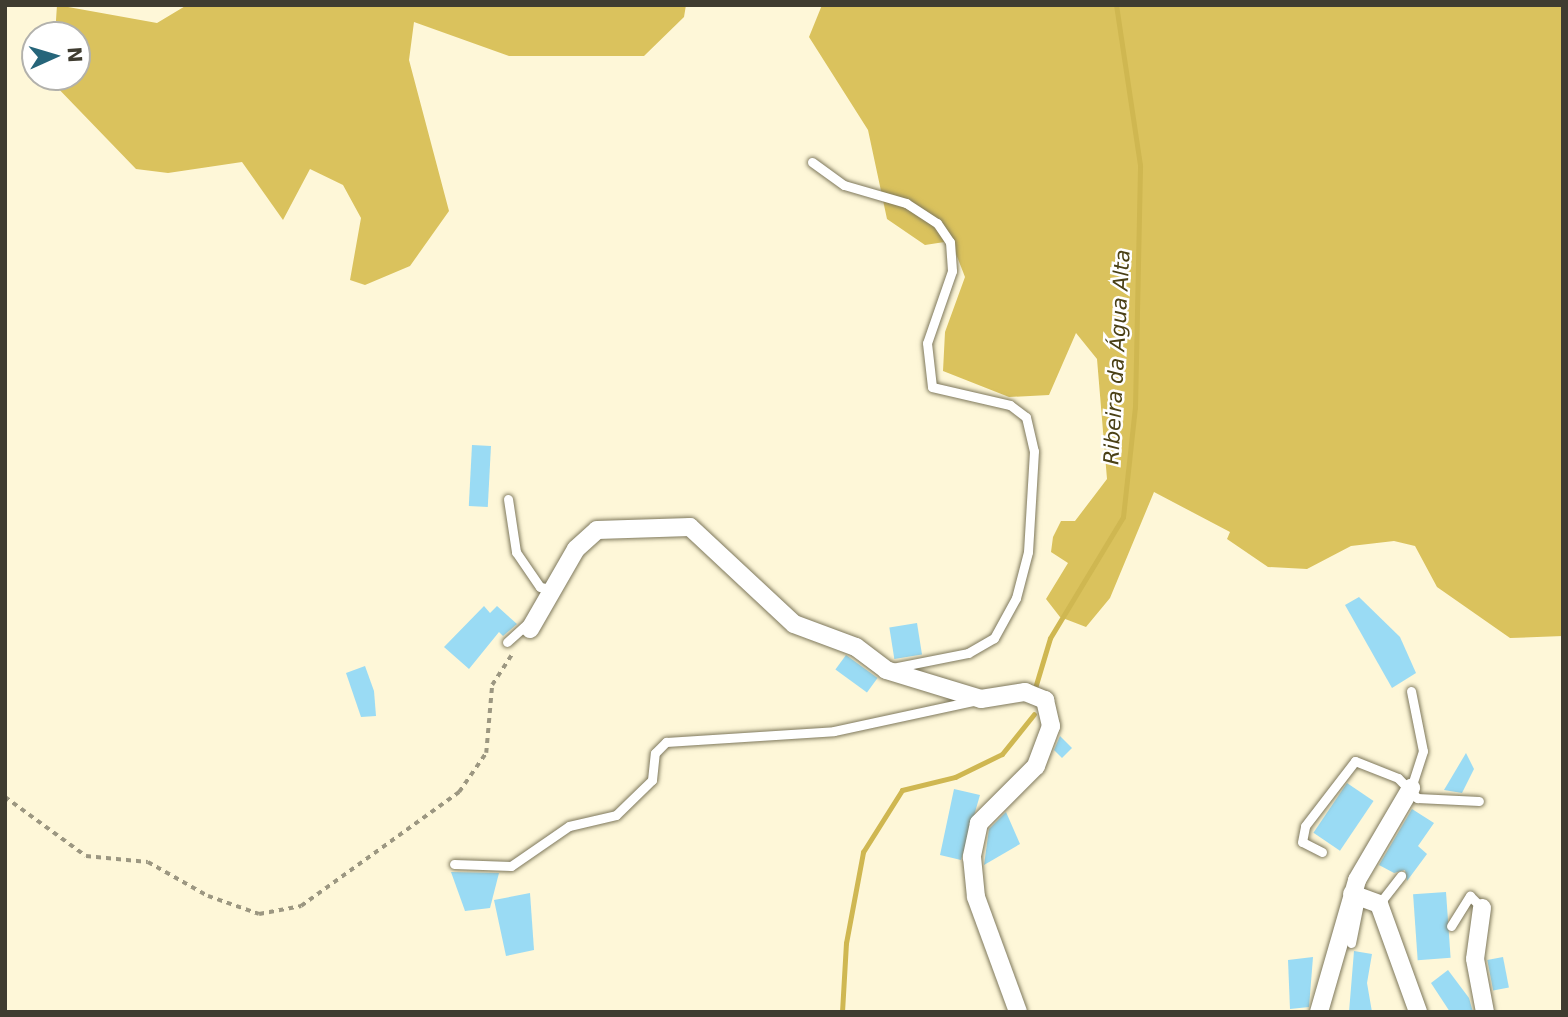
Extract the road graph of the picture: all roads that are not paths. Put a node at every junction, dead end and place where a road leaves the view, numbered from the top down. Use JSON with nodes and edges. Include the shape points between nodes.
{"nodes":[{"id":1,"x":812,"y":162,"type":"dead end"},
{"id":2,"x":508,"y":499,"type":"dead end"},
{"id":3,"x":551,"y":589,"type":"junction"},
{"id":4,"x":533,"y":622,"type":"joint"},
{"id":5,"x":507,"y":642,"type":"dead end"},
{"id":6,"x":886,"y":670,"type":"junction"},
{"id":7,"x":1411,"y":691,"type":"dead end"},
{"id":8,"x":981,"y":699,"type":"junction"},
{"id":9,"x":1411,"y":788,"type":"junction"},
{"id":10,"x":1479,"y":802,"type":"dead end"},
{"id":11,"x":1322,"y":852,"type":"dead end"},
{"id":12,"x":454,"y":864,"type":"dead end"},
{"id":13,"x":1401,"y":876,"type":"dead end"},
{"id":14,"x":1365,"y":898,"type":"junction"},
{"id":15,"x":1482,"y":908,"type":"joint"},
{"id":16,"x":1451,"y":926,"type":"dead end"},
{"id":17,"x":1351,"y":943,"type":"dead end"},
{"id":18,"x":1018,"y":1012,"type":"edge"},
{"id":19,"x":1319,"y":1012,"type":"edge"},
{"id":20,"x":1418,"y":1012,"type":"edge"},
{"id":21,"x":1485,"y":1012,"type":"edge"}],
"edges":[{"from":1,"to":6,"type":"lane","via":[[844,186],[906,203],[937,223],[950,242],[952,271],[927,343],[932,387],[1010,405],[1026,417],[1034,451],[1028,551],[1016,597],[994,638],[968,653],[894,663]]},
{"from":2,"to":3,"type":"lane","via":[[516,552],[540,587]]},
{"from":3,"to":4,"type":"street"},
{"from":3,"to":6,"type":"street","via":[[597,530],[690,527],[794,624],[856,647]]},
{"from":4,"to":5,"type":"lane"},
{"from":6,"to":8,"type":"street"},
{"from":7,"to":9,"type":"lane","via":[[1423,751]]},
{"from":8,"to":12,"type":"lane","via":[[834,731],[666,742],[656,752],[652,780],[617,815],[569,826],[511,866]]},
{"from":8,"to":18,"type":"street","via":[[1025,692],[1045,700],[1051,726],[1036,766],[979,822],[972,857],[976,897]]},
{"from":9,"to":10,"type":"lane","via":[[1417,798]]},
{"from":9,"to":11,"type":"lane","via":[[1355,761],[1305,826],[1302,842]]},
{"from":9,"to":14,"type":"street"},
{"from":13,"to":14,"type":"lane"},
{"from":14,"to":17,"type":"lane"},
{"from":14,"to":19,"type":"street"},
{"from":14,"to":20,"type":"street"},
{"from":15,"to":16,"type":"lane","via":[[1470,896]]},
{"from":15,"to":21,"type":"street","via":[[1475,960]]}]}
